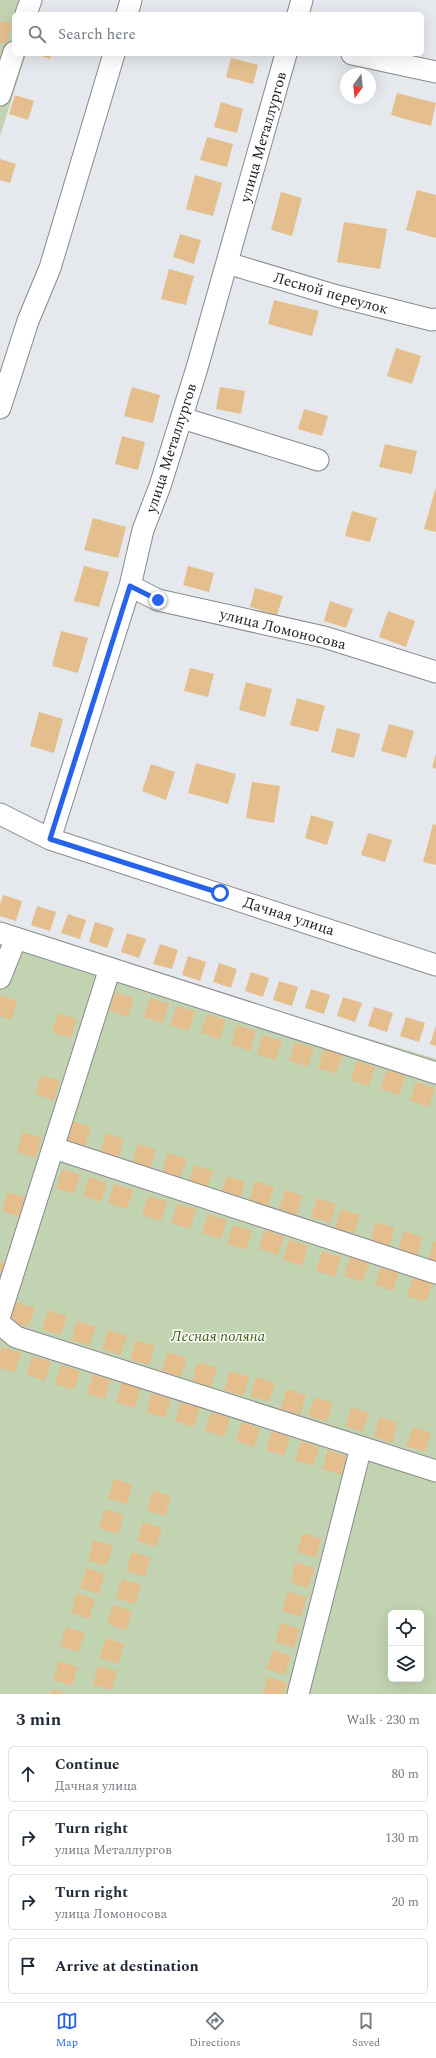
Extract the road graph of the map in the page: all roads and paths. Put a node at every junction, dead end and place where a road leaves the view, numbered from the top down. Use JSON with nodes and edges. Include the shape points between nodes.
{"nodes":[{"id":1,"x":31,"y":0,"type":"edge"},
{"id":2,"x":131,"y":0,"type":"edge"},
{"id":3,"x":302,"y":0,"type":"edge"},
{"id":4,"x":27,"y":12,"type":"edge"},
{"id":5,"x":128,"y":12,"type":"edge"},
{"id":6,"x":299,"y":12,"type":"edge"},
{"id":7,"x":13,"y":56,"type":"edge"},
{"id":8,"x":113,"y":56,"type":"edge"},
{"id":9,"x":285,"y":56,"type":"edge"},
{"id":10,"x":361,"y":56,"type":"edge"},
{"id":11,"x":436,"y":72,"type":"edge"},
{"id":12,"x":0,"y":95,"type":"edge"},
{"id":13,"x":227,"y":263,"type":"junction"},
{"id":14,"x":436,"y":319,"type":"edge"},
{"id":15,"x":0,"y":408,"type":"edge"},
{"id":16,"x":182,"y":418,"type":"junction"},
{"id":17,"x":318,"y":460,"type":"dead end"},
{"id":18,"x":130,"y":586,"type":"junction"},
{"id":19,"x":436,"y":672,"type":"edge"},
{"id":20,"x":0,"y":814,"type":"edge"},
{"id":21,"x":50,"y":839,"type":"junction"},
{"id":22,"x":8,"y":936,"type":"edge"},
{"id":23,"x":436,"y":965,"type":"edge"},
{"id":24,"x":110,"y":968,"type":"junction"},
{"id":25,"x":0,"y":978,"type":"edge"},
{"id":26,"x":436,"y":1072,"type":"edge"},
{"id":27,"x":54,"y":1148,"type":"junction"},
{"id":28,"x":436,"y":1273,"type":"edge"},
{"id":29,"x":4,"y":1292,"type":"edge"},
{"id":30,"x":0,"y":1315,"type":"edge"},
{"id":31,"x":0,"y":1324,"type":"edge"},
{"id":32,"x":361,"y":1447,"type":"junction"},
{"id":33,"x":436,"y":1471,"type":"edge"},
{"id":34,"x":298,"y":1694,"type":"edge"}],
"edges":[{"from":1,"to":4,"type":"street"},
{"from":2,"to":5,"type":"street"},
{"from":3,"to":6,"type":"street"},
{"from":7,"to":12,"type":"street"},
{"from":8,"to":15,"type":"street","via":[[50,268],[28,321]]},
{"from":9,"to":13,"type":"street","name":"улица Металлургов"},
{"from":10,"to":11,"type":"street"},
{"from":13,"to":14,"type":"street","name":"Лесной переулок","via":[[337,296]]},
{"from":13,"to":16,"type":"street","name":"улица Металлургов"},
{"from":16,"to":17,"type":"street"},
{"from":16,"to":18,"type":"street","name":"улица Металлургов","via":[[143,530]]},
{"from":18,"to":19,"type":"street","name":"улица Ломоносова","via":[[158,600],[324,638]]},
{"from":18,"to":21,"type":"street","name":"улица Металлургов"},
{"from":20,"to":21,"type":"street","name":"Дачная улица"},
{"from":21,"to":23,"type":"street","name":"Дачная улица"},
{"from":22,"to":24,"type":"street"},
{"from":22,"to":25,"type":"street"},
{"from":24,"to":26,"type":"street"},
{"from":24,"to":27,"type":"street"},
{"from":27,"to":28,"type":"street"},
{"from":27,"to":29,"type":"street"},
{"from":29,"to":30,"type":"street"},
{"from":31,"to":32,"type":"street","via":[[16,1337]]},
{"from":32,"to":33,"type":"street"},
{"from":32,"to":34,"type":"street"}]}
